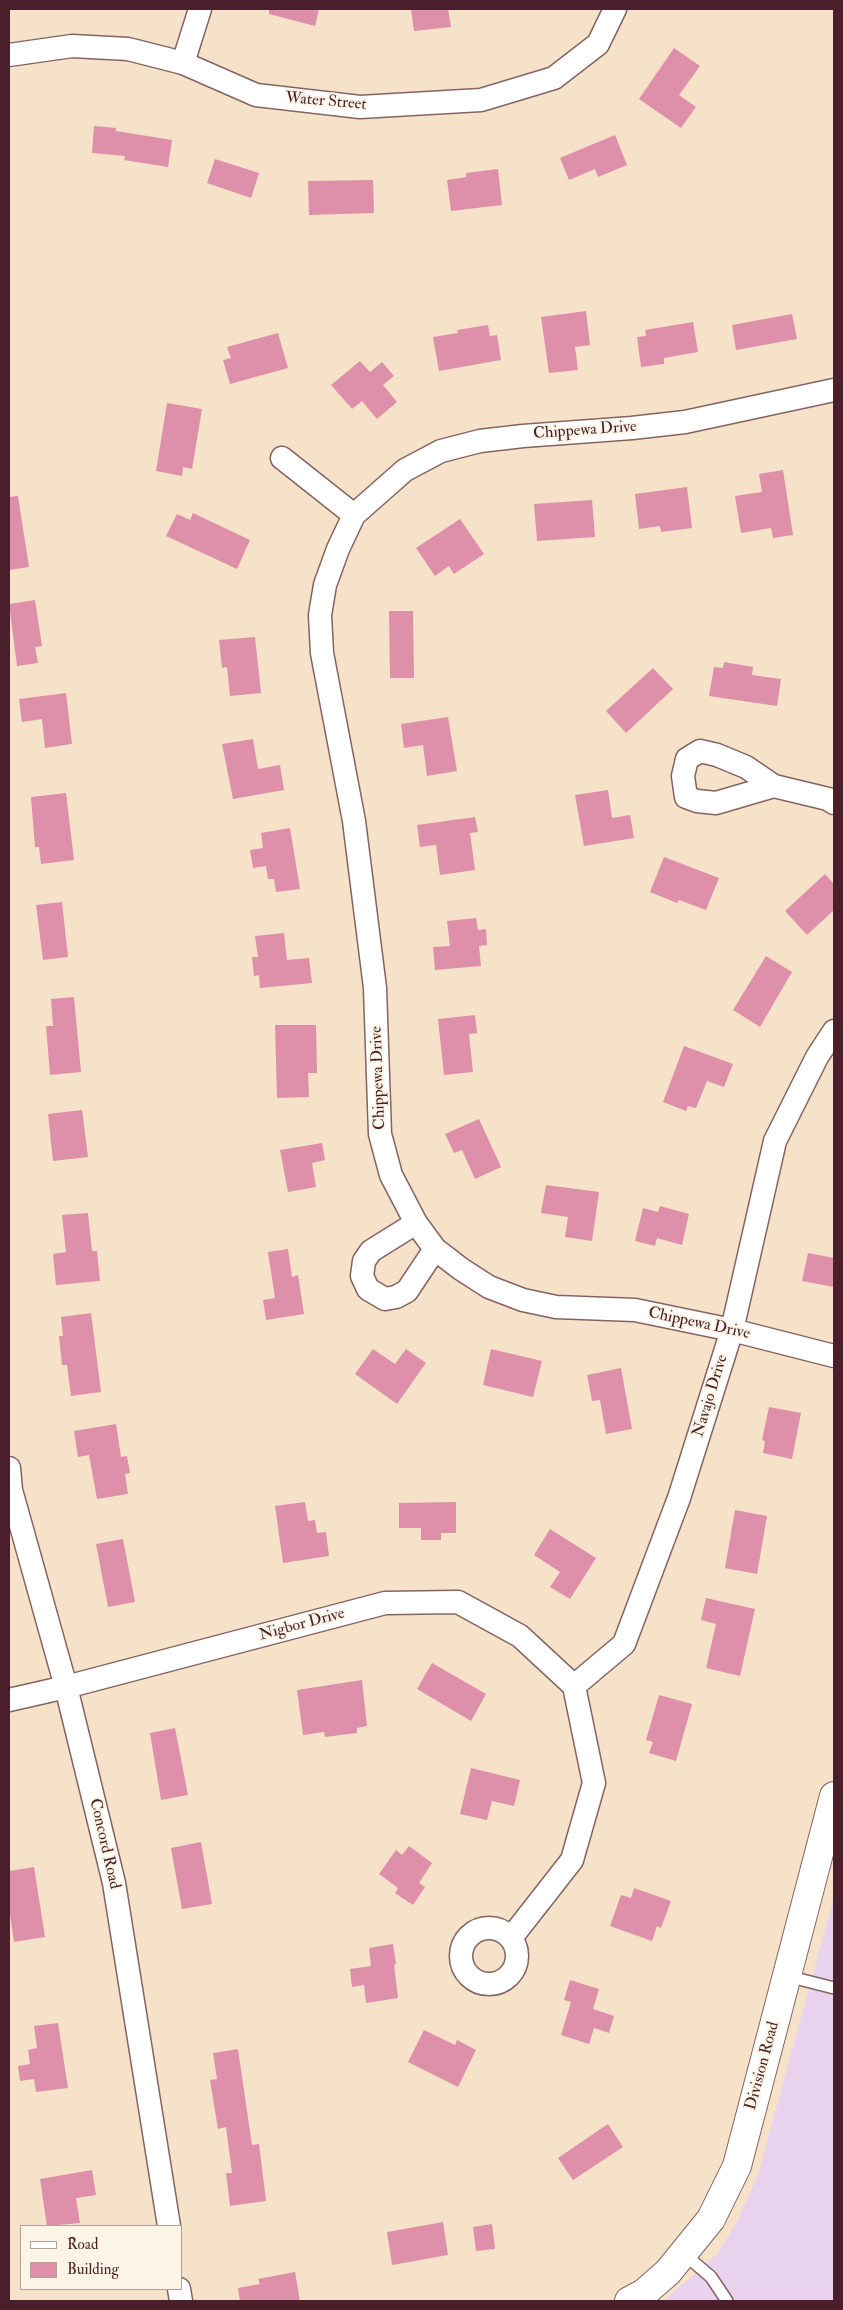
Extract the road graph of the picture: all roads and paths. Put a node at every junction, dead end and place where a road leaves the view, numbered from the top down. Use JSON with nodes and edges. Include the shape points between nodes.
{"nodes":[{"id":1,"x":200,"y":9,"type":"edge"},
{"id":2,"x":615,"y":9,"type":"edge"},
{"id":3,"x":9,"y":55,"type":"edge"},
{"id":4,"x":183,"y":63,"type":"junction"},
{"id":5,"x":834,"y":390,"type":"edge"},
{"id":6,"x":282,"y":458,"type":"dead end"},
{"id":7,"x":354,"y":515,"type":"junction"},
{"id":8,"x":774,"y":786,"type":"dead end"},
{"id":9,"x":834,"y":803,"type":"edge"},
{"id":10,"x":834,"y":1031,"type":"edge"},
{"id":11,"x":416,"y":1223,"type":"junction"},
{"id":12,"x":435,"y":1249,"type":"junction"},
{"id":13,"x":732,"y":1330,"type":"junction"},
{"id":14,"x":834,"y":1356,"type":"edge"},
{"id":15,"x":9,"y":1468,"type":"edge"},
{"id":16,"x":574,"y":1686,"type":"junction"},
{"id":17,"x":66,"y":1687,"type":"junction"},
{"id":18,"x":9,"y":1700,"type":"edge"},
{"id":19,"x":834,"y":1796,"type":"edge"},
{"id":20,"x":511,"y":1938,"type":"dead end"},
{"id":21,"x":787,"y":1976,"type":"junction"},
{"id":22,"x":834,"y":1988,"type":"edge"},
{"id":23,"x":169,"y":2225,"type":"edge"},
{"id":24,"x":683,"y":2254,"type":"junction"},
{"id":25,"x":629,"y":2301,"type":"edge"},
{"id":26,"x":727,"y":2301,"type":"edge"}],
"edges":[{"from":1,"to":4,"type":"street"},
{"from":2,"to":4,"type":"street","name":"Water Street","via":[[598,44],[554,78],[481,100],[360,107],[256,95]]},
{"from":3,"to":4,"type":"street","name":"Water Street","via":[[72,46],[128,49]]},
{"from":5,"to":7,"type":"street","name":"Chippewa Drive","via":[[685,422],[522,436],[480,441],[440,451],[405,470]]},
{"from":6,"to":7,"type":"street"},
{"from":7,"to":11,"type":"street","name":"Chippewa Drive","via":[[325,585],[320,615],[322,654],[354,821],[375,988],[380,1134],[391,1175]]},
{"from":8,"to":9,"type":"street"},
{"from":10,"to":13,"type":"street","name":"Navajo Drive","via":[[817,1057],[775,1141]]},
{"from":11,"to":12,"type":"street","name":"Chippewa Drive"},
{"from":11,"to":12,"type":"street","via":[[371,1251],[364,1261],[362,1276],[368,1289],[385,1299],[407,1291]]},
{"from":12,"to":13,"type":"street","name":"Chippewa Drive","via":[[489,1287],[523,1300],[556,1307],[634,1310]]},
{"from":13,"to":14,"type":"street","name":"Chippewa Drive"},
{"from":13,"to":16,"type":"street","name":"Navajo Drive","via":[[679,1498],[624,1644]]},
{"from":15,"to":17,"type":"street","name":"Concord Road","via":[[11,1490]]},
{"from":16,"to":17,"type":"street","name":"Nigbor Drive","via":[[520,1636],[458,1602],[385,1603]]},
{"from":16,"to":20,"type":"street","via":[[594,1783],[572,1860]]},
{"from":17,"to":18,"type":"street","name":"Nigbor Drive"},
{"from":17,"to":23,"type":"street","name":"Concord Road","via":[[114,1883]]},
{"from":19,"to":21,"type":"street","name":"Division Road"},
{"from":21,"to":22,"type":"lane"},
{"from":21,"to":24,"type":"street","name":"Division Road","via":[[737,2166],[711,2220]]},
{"from":24,"to":25,"type":"street","name":"Division Road","via":[[644,2293]]},
{"from":24,"to":26,"type":"lane","via":[[711,2276]]}]}
